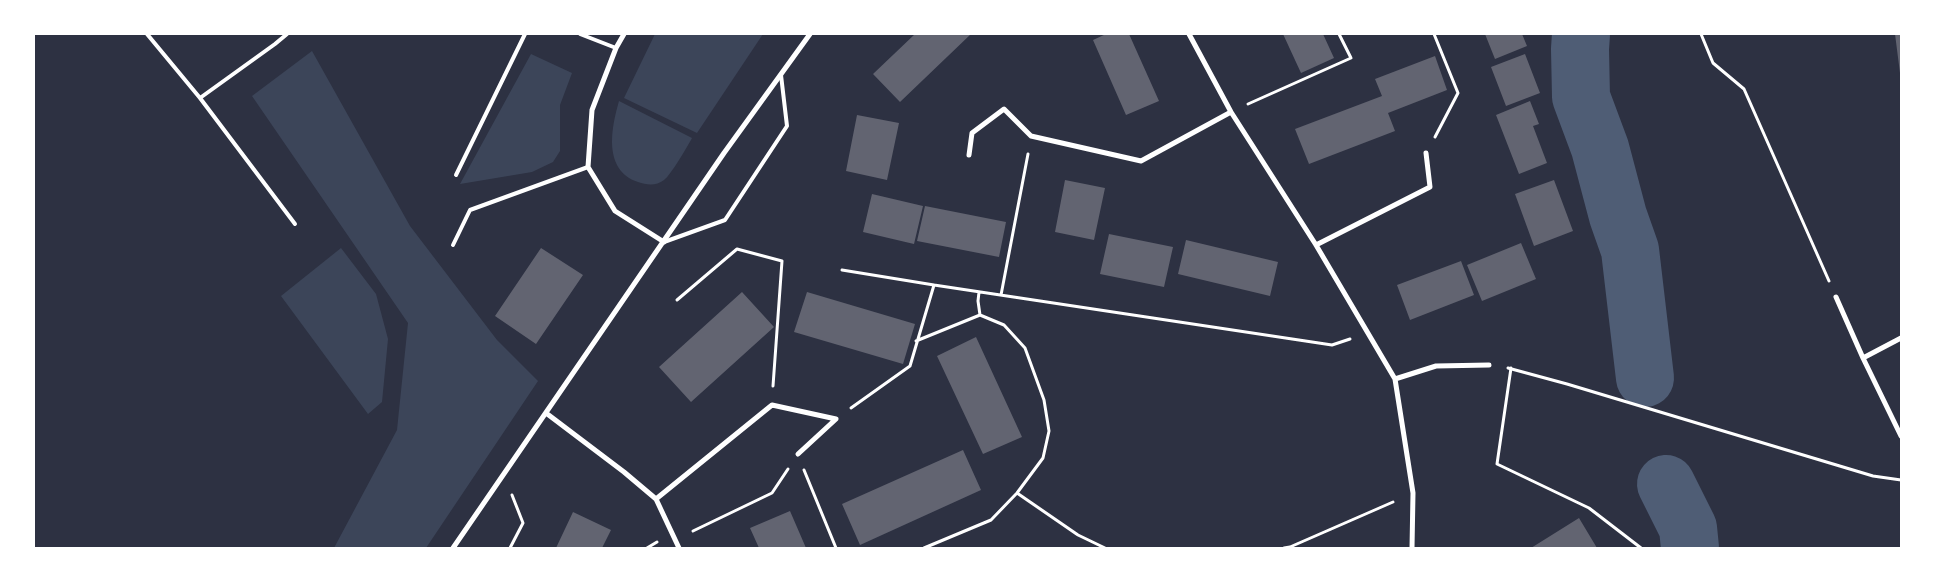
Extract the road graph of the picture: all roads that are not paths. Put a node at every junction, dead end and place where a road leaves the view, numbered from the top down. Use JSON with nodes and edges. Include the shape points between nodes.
{"nodes":[{"id":1,"x":146,"y":34,"type":"edge"},
{"id":2,"x":287,"y":34,"type":"edge"},
{"id":3,"x":525,"y":34,"type":"edge"},
{"id":4,"x":580,"y":34,"type":"edge"},
{"id":5,"x":624,"y":34,"type":"edge"},
{"id":6,"x":810,"y":34,"type":"edge"},
{"id":7,"x":1189,"y":34,"type":"edge"},
{"id":8,"x":616,"y":48,"type":"junction"},
{"id":9,"x":780,"y":72,"type":"junction"},
{"id":10,"x":200,"y":98,"type":"junction"},
{"id":11,"x":1231,"y":112,"type":"junction"},
{"id":12,"x":1426,"y":153,"type":"road end"},
{"id":13,"x":969,"y":155,"type":"dead end"},
{"id":14,"x":588,"y":167,"type":"junction"},
{"id":15,"x":456,"y":176,"type":"dead end"},
{"id":16,"x":295,"y":224,"type":"dead end"},
{"id":17,"x":664,"y":242,"type":"junction"},
{"id":18,"x":453,"y":245,"type":"dead end"},
{"id":19,"x":1316,"y":245,"type":"junction"},
{"id":20,"x":1836,"y":297,"type":"road end"},
{"id":21,"x":1901,"y":338,"type":"edge"},
{"id":22,"x":1863,"y":358,"type":"junction"},
{"id":23,"x":1489,"y":365,"type":"road end"},
{"id":24,"x":1394,"y":379,"type":"junction"},
{"id":25,"x":546,"y":413,"type":"junction"},
{"id":26,"x":1901,"y":436,"type":"edge"},
{"id":27,"x":798,"y":454,"type":"road end"},
{"id":28,"x":656,"y":499,"type":"junction"},
{"id":29,"x":453,"y":548,"type":"edge"},
{"id":30,"x":679,"y":548,"type":"edge"},
{"id":31,"x":1412,"y":548,"type":"edge"}],
"edges":[{"from":1,"to":10,"type":"lane"},
{"from":2,"to":10,"type":"lane"},
{"from":3,"to":15,"type":"lane"},
{"from":4,"to":8,"type":"lane"},
{"from":5,"to":8,"type":"street"},
{"from":6,"to":9,"type":"street"},
{"from":7,"to":11,"type":"street"},
{"from":8,"to":14,"type":"street","via":[[592,110]]},
{"from":9,"to":17,"type":"street"},
{"from":9,"to":17,"type":"lane","via":[[787,126],[725,220]]},
{"from":10,"to":16,"type":"lane"},
{"from":11,"to":13,"type":"street","via":[[1141,161],[1031,136],[1004,109],[972,133]]},
{"from":11,"to":19,"type":"street"},
{"from":12,"to":19,"type":"street","via":[[1430,187]]},
{"from":14,"to":17,"type":"street","via":[[615,211]]},
{"from":14,"to":18,"type":"lane","via":[[470,210]]},
{"from":17,"to":25,"type":"street"},
{"from":19,"to":24,"type":"street"},
{"from":20,"to":22,"type":"street"},
{"from":21,"to":22,"type":"street"},
{"from":22,"to":26,"type":"street"},
{"from":23,"to":24,"type":"street","via":[[1436,366]]},
{"from":24,"to":31,"type":"street","via":[[1413,493]]},
{"from":25,"to":28,"type":"street"},
{"from":25,"to":29,"type":"street"},
{"from":27,"to":28,"type":"street","via":[[836,419],[772,405]]},
{"from":28,"to":30,"type":"street"}]}
